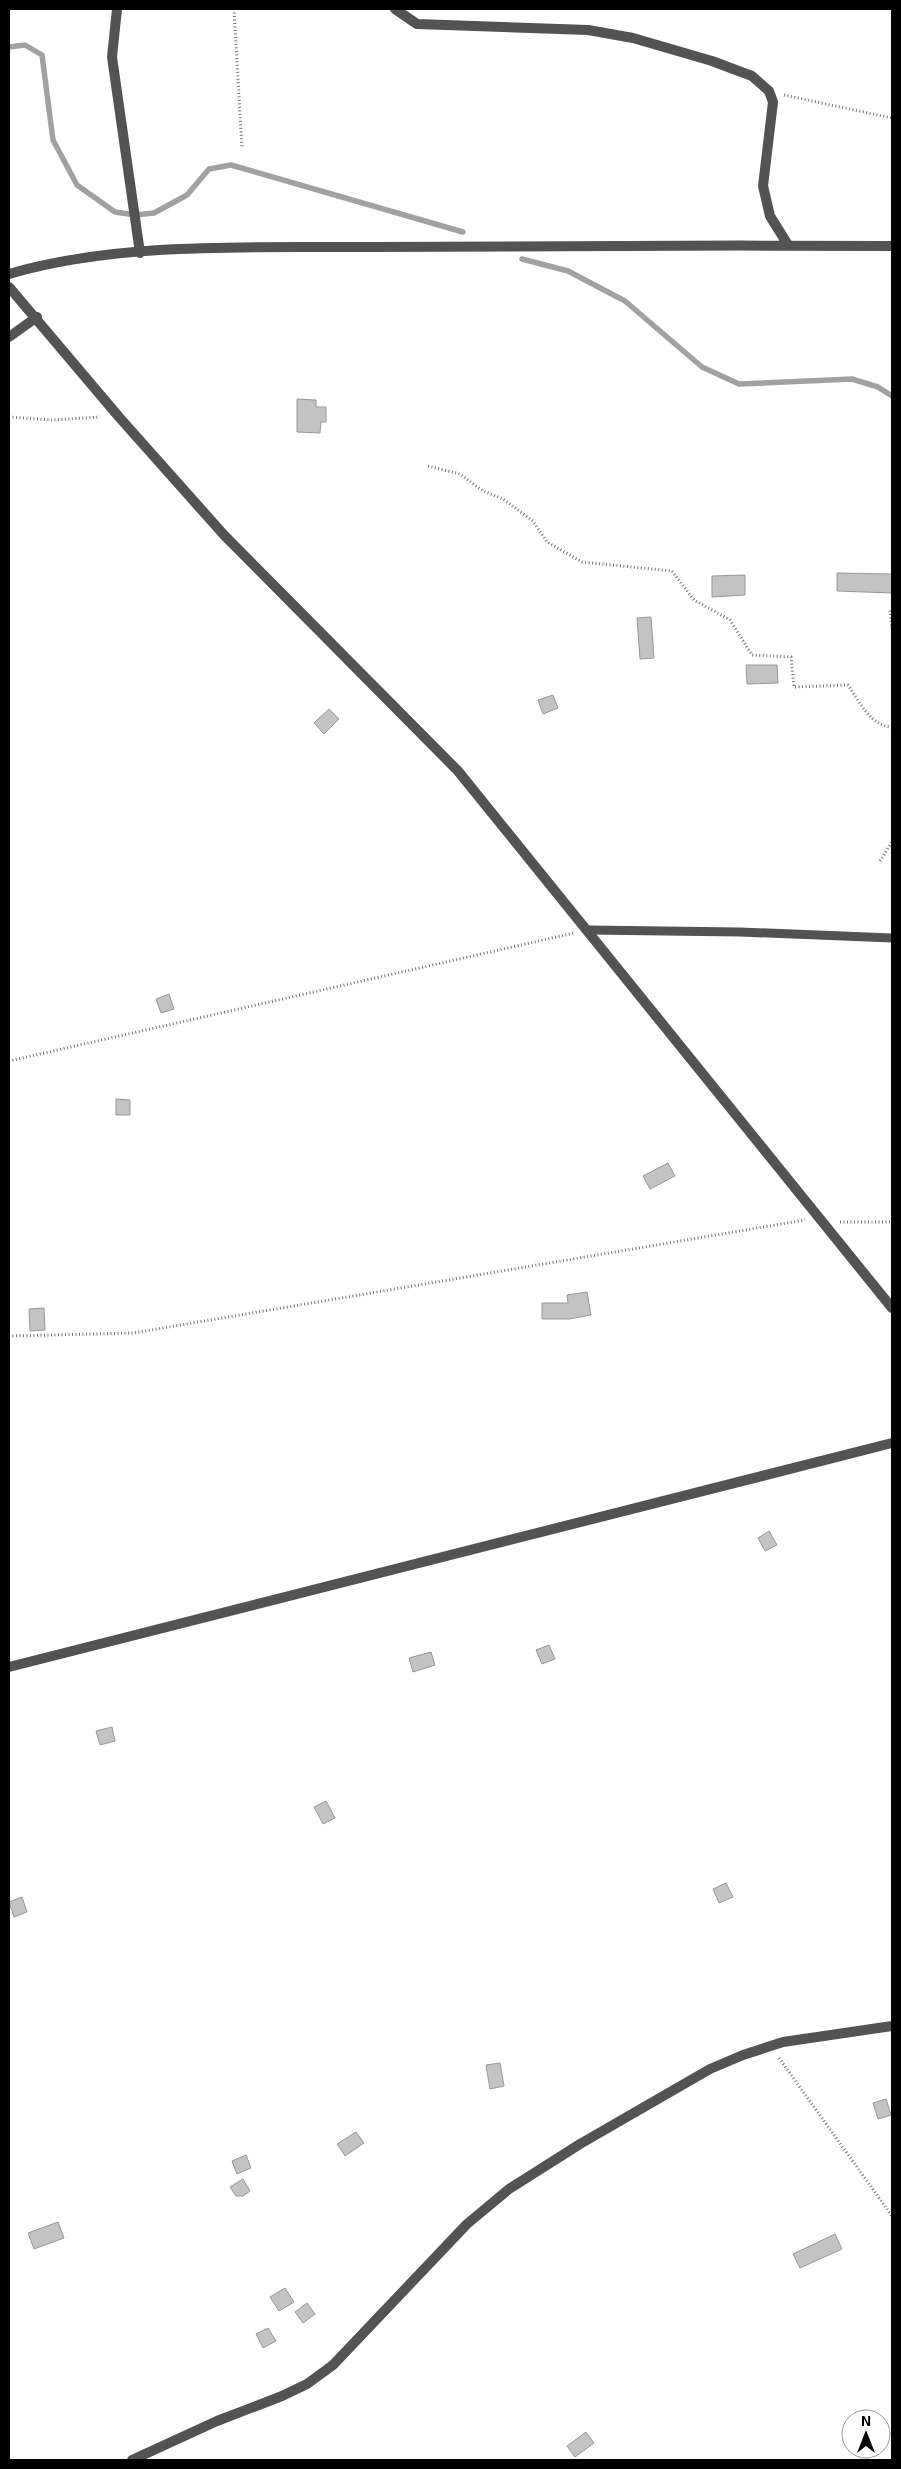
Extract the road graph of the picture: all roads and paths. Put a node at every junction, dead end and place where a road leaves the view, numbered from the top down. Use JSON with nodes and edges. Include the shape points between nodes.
{"nodes":[{"id":1,"x":118,"y":9,"type":"edge"},
{"id":2,"x":234,"y":9,"type":"edge"},
{"id":3,"x":394,"y":9,"type":"edge"},
{"id":4,"x":768,"y":91,"type":"junction"},
{"id":5,"x":892,"y":118,"type":"edge"},
{"id":6,"x":242,"y":148,"type":"dead end"},
{"id":7,"x":788,"y":245,"type":"junction"},
{"id":8,"x":892,"y":246,"type":"edge"},
{"id":9,"x":140,"y":253,"type":"junction"},
{"id":10,"x":9,"y":274,"type":"edge"},
{"id":11,"x":9,"y":287,"type":"edge"},
{"id":12,"x":37,"y":317,"type":"junction"},
{"id":13,"x":9,"y":337,"type":"edge"},
{"id":14,"x":9,"y":417,"type":"edge"},
{"id":15,"x":119,"y":417,"type":"junction"},
{"id":16,"x":428,"y":466,"type":"dead end"},
{"id":17,"x":892,"y":608,"type":"edge"},
{"id":18,"x":892,"y":631,"type":"edge"},
{"id":19,"x":892,"y":727,"type":"edge"},
{"id":20,"x":892,"y":842,"type":"edge"},
{"id":21,"x":880,"y":861,"type":"dead end"},
{"id":22,"x":588,"y":930,"type":"junction"},
{"id":23,"x":892,"y":938,"type":"edge"},
{"id":24,"x":9,"y":1061,"type":"edge"},
{"id":25,"x":818,"y":1218,"type":"junction"},
{"id":26,"x":892,"y":1222,"type":"edge"},
{"id":27,"x":892,"y":1308,"type":"edge"},
{"id":28,"x":9,"y":1336,"type":"edge"},
{"id":29,"x":892,"y":1443,"type":"edge"},
{"id":30,"x":9,"y":1667,"type":"edge"},
{"id":31,"x":892,"y":2026,"type":"edge"},
{"id":32,"x":771,"y":2046,"type":"junction"},
{"id":33,"x":892,"y":2216,"type":"edge"},
{"id":34,"x":132,"y":2460,"type":"edge"}],
"edges":[{"from":1,"to":9,"type":"street","via":[[112,57]]},
{"from":2,"to":6,"type":"path"},
{"from":3,"to":4,"type":"street","via":[[417,24],[613,33],[728,67],[752,76]]},
{"from":4,"to":5,"type":"path"},
{"from":4,"to":7,"type":"street","via":[[773,102],[773,114],[764,170],[765,195],[770,216]]},
{"from":7,"to":8,"type":"street"},
{"from":7,"to":9,"type":"street","via":[[214,248]]},
{"from":9,"to":10,"type":"street","via":[[73,260]]},
{"from":11,"to":12,"type":"street"},
{"from":12,"to":13,"type":"street"},
{"from":12,"to":15,"type":"street"},
{"from":14,"to":15,"type":"path","via":[[52,420]]},
{"from":15,"to":22,"type":"street","via":[[224,535],[458,771]]},
{"from":16,"to":19,"type":"path","via":[[460,474],[483,491],[503,499],[534,521],[548,542],[582,562],[672,571],[694,600],[730,620],[752,654],[790,657],[794,687],[848,685],[873,720]]},
{"from":17,"to":18,"type":"path"},
{"from":20,"to":21,"type":"path"},
{"from":22,"to":23,"type":"lane"},
{"from":22,"to":24,"type":"path"},
{"from":22,"to":25,"type":"street"},
{"from":25,"to":26,"type":"path","via":[[845,1223]]},
{"from":25,"to":27,"type":"street"},
{"from":25,"to":28,"type":"path","via":[[133,1333]]},
{"from":29,"to":30,"type":"street"},
{"from":31,"to":32,"type":"street"},
{"from":32,"to":33,"type":"path"},
{"from":32,"to":34,"type":"street","via":[[710,2068],[509,2189],[467,2224],[333,2365],[307,2384]]}]}
